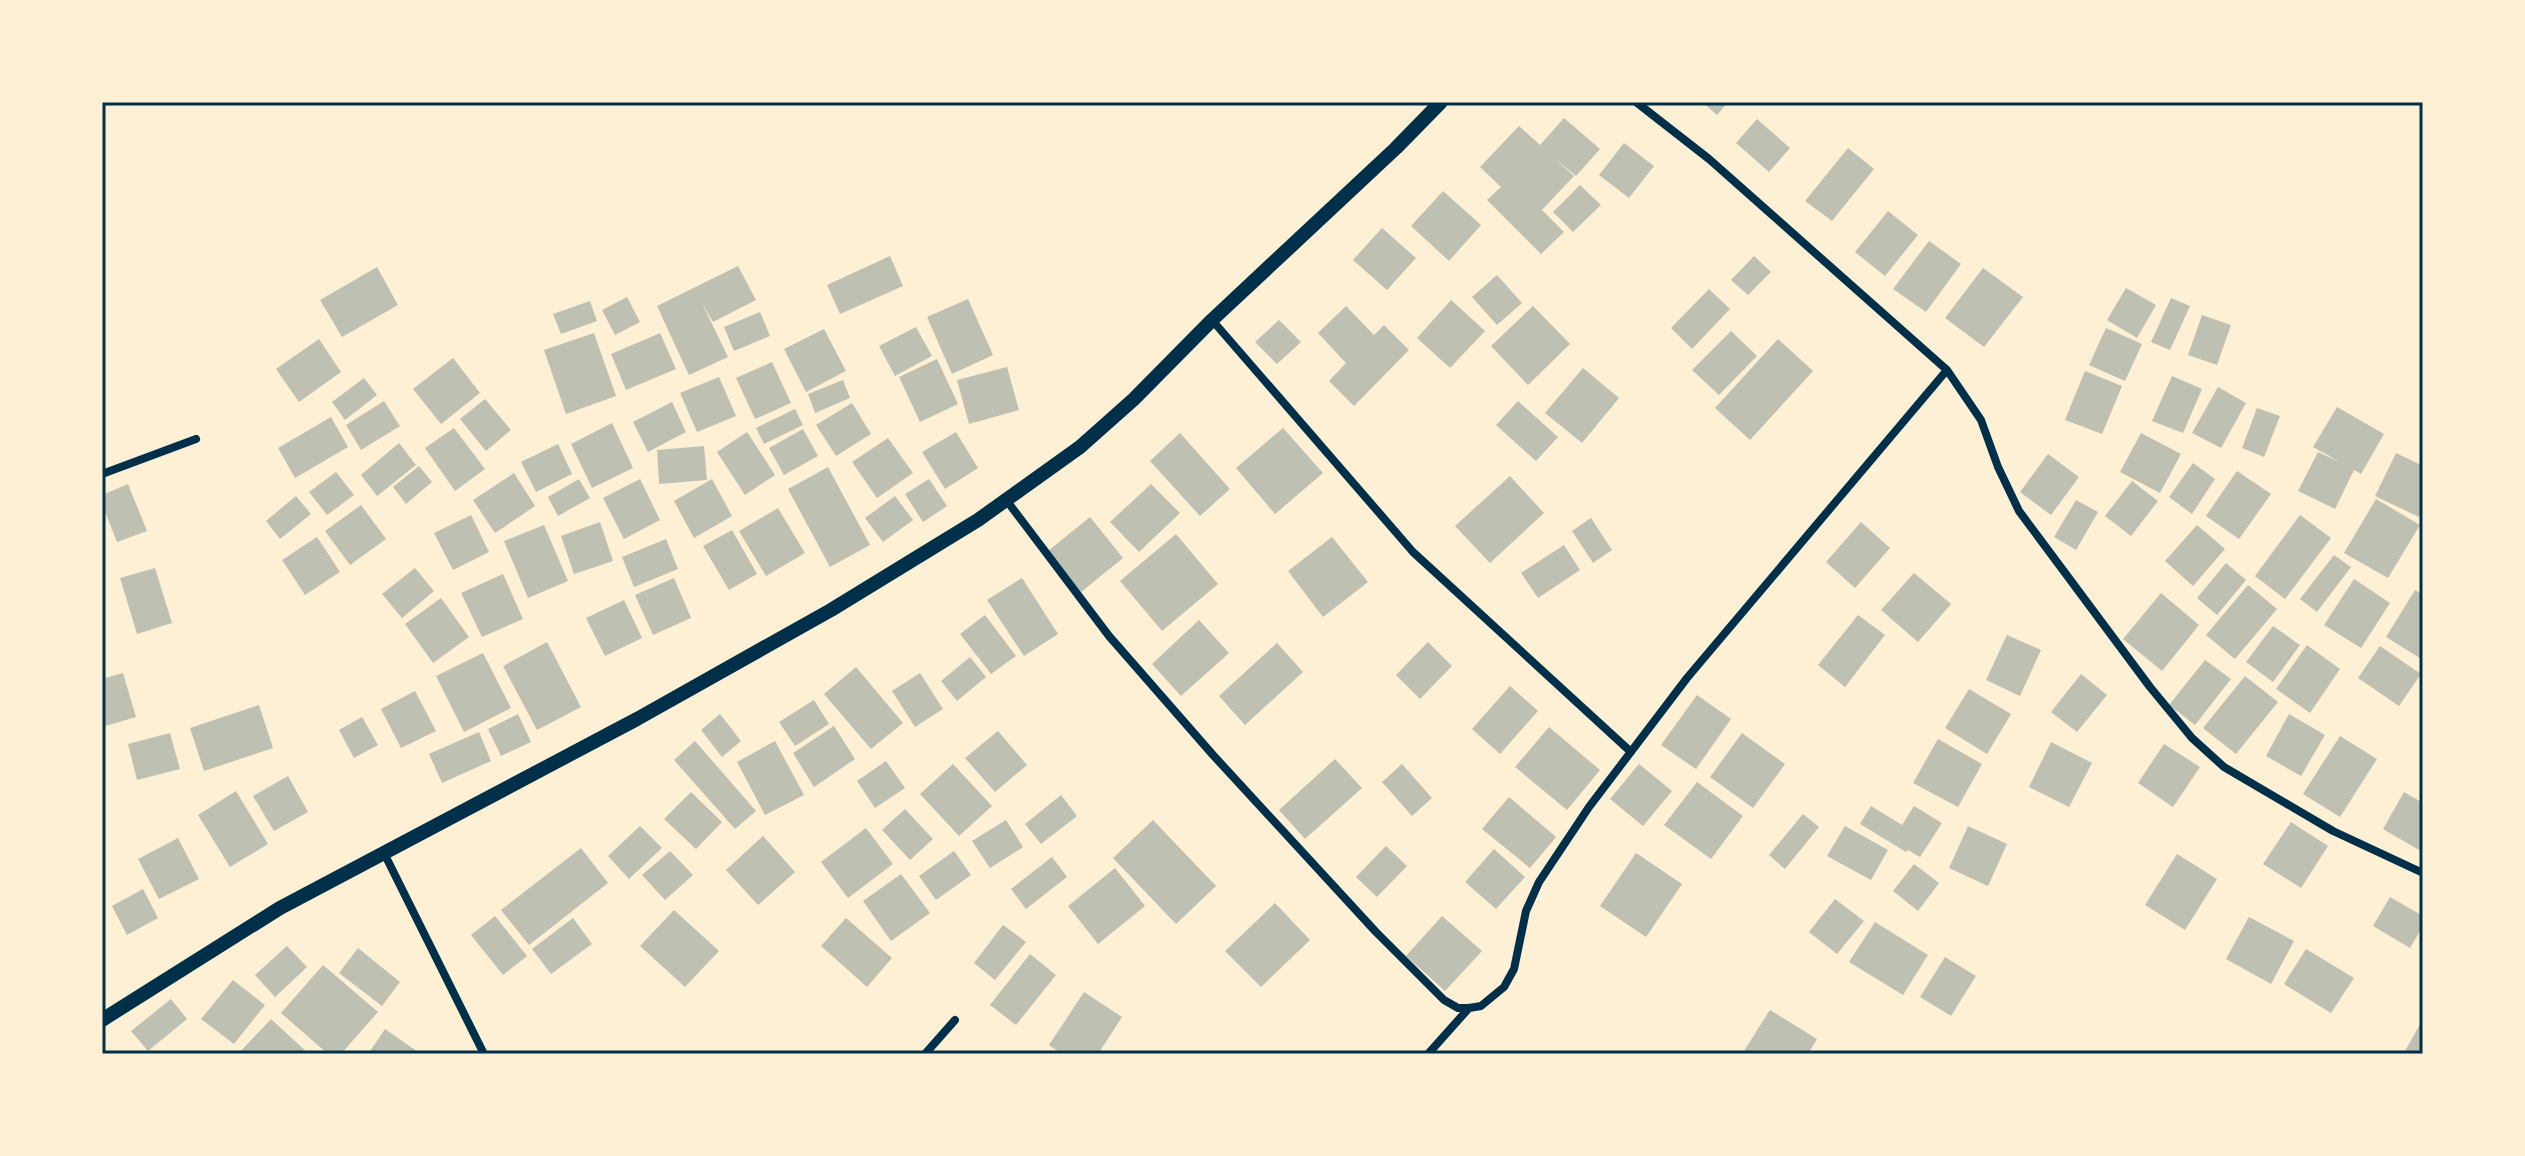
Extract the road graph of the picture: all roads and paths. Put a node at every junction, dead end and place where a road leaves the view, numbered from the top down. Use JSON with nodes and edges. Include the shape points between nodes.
{"nodes":[{"id":1,"x":1441,"y":102,"type":"edge"},
{"id":2,"x":1636,"y":102,"type":"edge"},
{"id":3,"x":1212,"y":320,"type":"junction"},
{"id":4,"x":1947,"y":370,"type":"junction"},
{"id":5,"x":196,"y":439,"type":"dead end"},
{"id":6,"x":102,"y":474,"type":"edge"},
{"id":7,"x":1007,"y":501,"type":"junction"},
{"id":8,"x":1631,"y":752,"type":"junction"},
{"id":9,"x":384,"y":852,"type":"junction"},
{"id":10,"x":2423,"y":873,"type":"edge"},
{"id":11,"x":1469,"y":1008,"type":"junction"},
{"id":12,"x":102,"y":1020,"type":"edge"},
{"id":13,"x":955,"y":1020,"type":"dead end"},
{"id":14,"x":484,"y":1054,"type":"edge"},
{"id":15,"x":925,"y":1054,"type":"edge"},
{"id":16,"x":1428,"y":1054,"type":"edge"}],
"edges":[{"from":1,"to":3,"type":"street"},
{"from":2,"to":4,"type":"street","via":[[1709,159]]},
{"from":3,"to":7,"type":"street","via":[[1080,447]]},
{"from":3,"to":8,"type":"street","via":[[1413,552]]},
{"from":4,"to":8,"type":"street","via":[[1687,678]]},
{"from":4,"to":10,"type":"street","via":[[1981,420],[2019,511],[2192,738],[2224,767],[2333,831]]},
{"from":5,"to":6,"type":"street"},
{"from":7,"to":9,"type":"street","via":[[803,626]]},
{"from":7,"to":11,"type":"street","via":[[1109,636],[1213,755],[1376,932],[1453,1006]]},
{"from":8,"to":11,"type":"street","via":[[1539,882],[1504,987],[1481,1006]]},
{"from":9,"to":12,"type":"street","via":[[280,908]]},
{"from":9,"to":14,"type":"street"},
{"from":11,"to":16,"type":"street"},
{"from":13,"to":15,"type":"street"}]}
